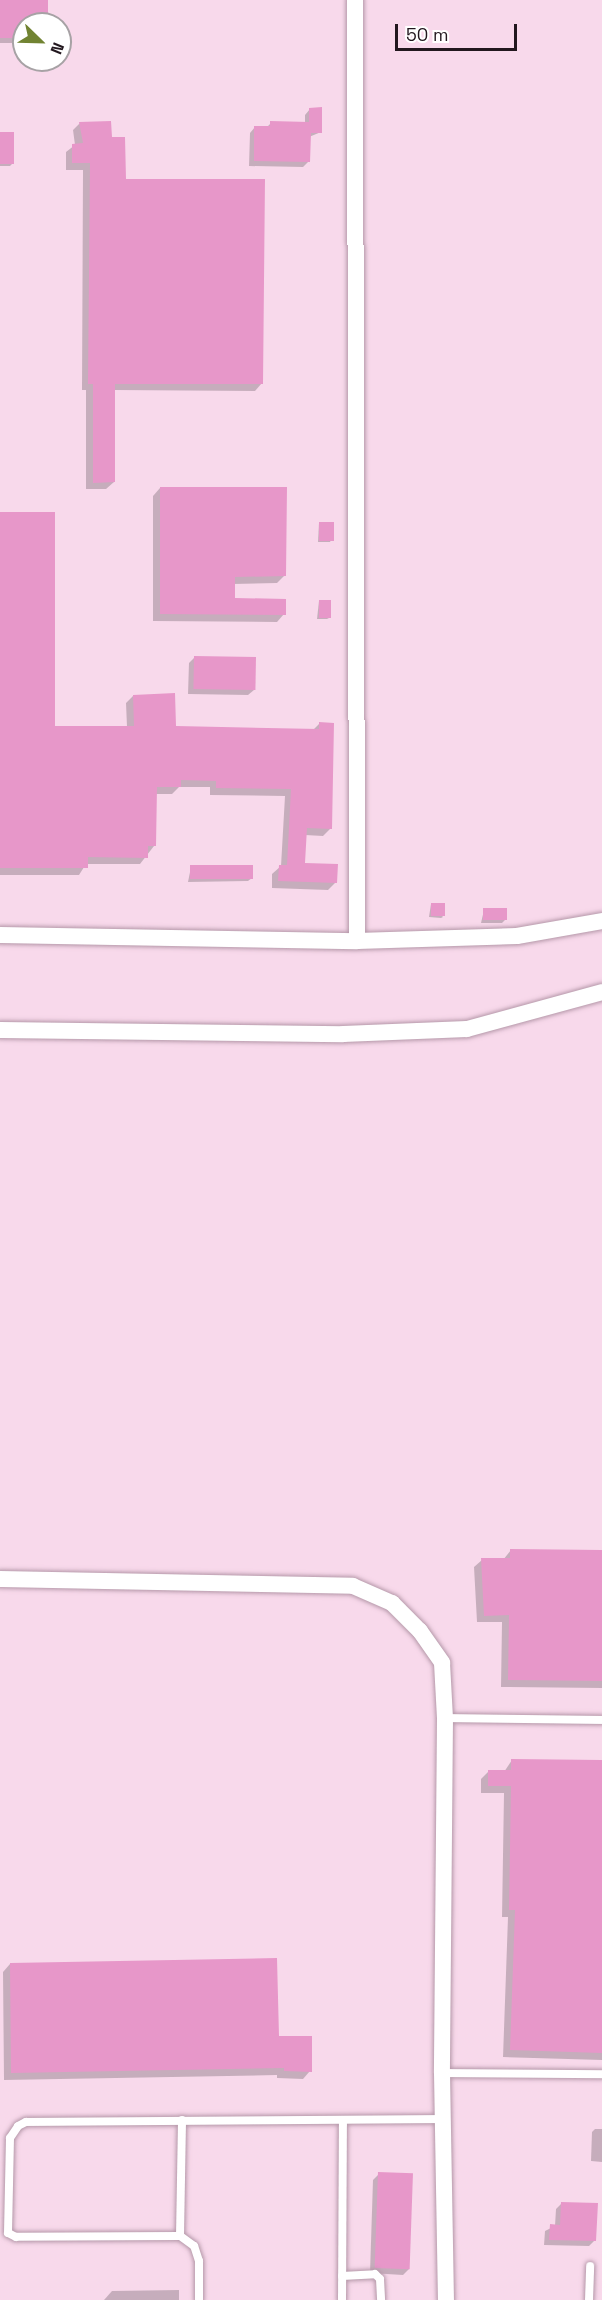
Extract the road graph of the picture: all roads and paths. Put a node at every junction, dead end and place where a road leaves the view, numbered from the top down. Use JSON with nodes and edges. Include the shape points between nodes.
{"nodes":[{"id":1,"x":356,"y":0,"type":"edge"},
{"id":2,"x":602,"y":921,"type":"edge"},
{"id":3,"x":0,"y":935,"type":"edge"},
{"id":4,"x":357,"y":941,"type":"junction"},
{"id":5,"x":602,"y":992,"type":"edge"},
{"id":6,"x":0,"y":1030,"type":"edge"},
{"id":7,"x":0,"y":1579,"type":"edge"},
{"id":8,"x":445,"y":1718,"type":"junction"},
{"id":9,"x":602,"y":1720,"type":"edge"},
{"id":10,"x":442,"y":2073,"type":"junction"},
{"id":11,"x":602,"y":2074,"type":"edge"},
{"id":12,"x":443,"y":2119,"type":"junction"},
{"id":13,"x":182,"y":2120,"type":"junction"},
{"id":14,"x":343,"y":2120,"type":"junction"},
{"id":15,"x":180,"y":2236,"type":"junction"},
{"id":16,"x":590,"y":2266,"type":"dead end"},
{"id":17,"x":342,"y":2276,"type":"junction"},
{"id":18,"x":199,"y":2300,"type":"edge"},
{"id":19,"x":342,"y":2300,"type":"edge"},
{"id":20,"x":381,"y":2300,"type":"edge"},
{"id":21,"x":446,"y":2300,"type":"edge"},
{"id":22,"x":589,"y":2300,"type":"edge"}],
"edges":[{"from":1,"to":4,"type":"street"},
{"from":2,"to":4,"type":"street","via":[[517,936]]},
{"from":3,"to":4,"type":"street"},
{"from":5,"to":6,"type":"street","via":[[467,1029],[343,1034]]},
{"from":7,"to":8,"type":"street","via":[[353,1586],[392,1603],[420,1631],[442,1663]]},
{"from":8,"to":9,"type":"lane"},
{"from":8,"to":10,"type":"street"},
{"from":10,"to":11,"type":"lane"},
{"from":10,"to":12,"type":"street"},
{"from":12,"to":14,"type":"lane"},
{"from":12,"to":21,"type":"street"},
{"from":13,"to":14,"type":"lane"},
{"from":13,"to":15,"type":"lane"},
{"from":13,"to":15,"type":"lane","via":[[26,2122],[18,2126],[10,2138],[6,2220],[8,2233],[16,2237]]},
{"from":14,"to":17,"type":"lane"},
{"from":15,"to":18,"type":"lane","via":[[194,2246],[199,2261]]},
{"from":16,"to":22,"type":"lane"},
{"from":17,"to":19,"type":"lane"},
{"from":17,"to":20,"type":"lane","via":[[375,2274],[380,2279]]}]}
